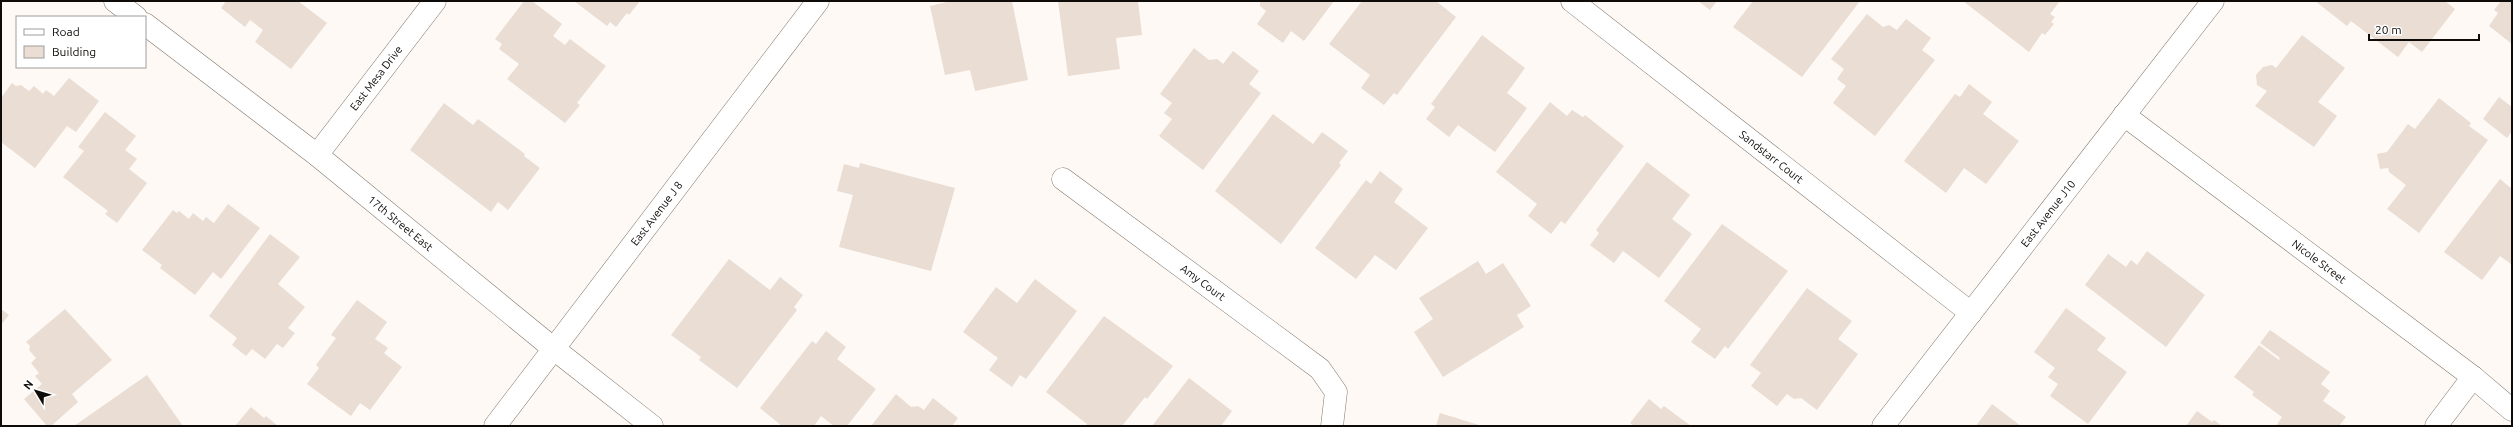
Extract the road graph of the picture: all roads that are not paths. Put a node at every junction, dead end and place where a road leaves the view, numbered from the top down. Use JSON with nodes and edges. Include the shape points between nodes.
{"nodes":[{"id":1,"x":115,"y":1,"type":"edge"},
{"id":2,"x":435,"y":1,"type":"edge"},
{"id":3,"x":818,"y":1,"type":"edge"},
{"id":4,"x":1572,"y":1,"type":"edge"},
{"id":5,"x":2214,"y":1,"type":"edge"},
{"id":6,"x":135,"y":16,"type":"edge"},
{"id":7,"x":146,"y":25,"type":"edge"},
{"id":8,"x":2124,"y":115,"type":"junction"},
{"id":9,"x":317,"y":155,"type":"junction"},
{"id":10,"x":1062,"y":178,"type":"dead end"},
{"id":11,"x":1971,"y":313,"type":"junction"},
{"id":12,"x":554,"y":349,"type":"junction"},
{"id":13,"x":2473,"y":377,"type":"junction"},
{"id":14,"x":2512,"y":410,"type":"edge"},
{"id":15,"x":495,"y":426,"type":"edge"},
{"id":16,"x":652,"y":426,"type":"edge"},
{"id":17,"x":1332,"y":426,"type":"edge"},
{"id":18,"x":1883,"y":426,"type":"edge"},
{"id":19,"x":2436,"y":426,"type":"edge"}],
"edges":[{"from":1,"to":6,"type":"street"},
{"from":2,"to":9,"type":"street","name":"East Mesa Drive"},
{"from":3,"to":12,"type":"street","name":"East Avenue J 8"},
{"from":4,"to":11,"type":"street","name":"Sandstarr Court"},
{"from":5,"to":8,"type":"street","name":"East Avenue J10"},
{"from":7,"to":9,"type":"street","name":"17th Street East"},
{"from":8,"to":11,"type":"street","name":"East Avenue J10"},
{"from":8,"to":13,"type":"street","name":"Nicole Street"},
{"from":9,"to":12,"type":"street","name":"17th Street East"},
{"from":10,"to":17,"type":"street","name":"Amy Court","via":[[1320,369],[1336,392]]},
{"from":11,"to":18,"type":"street","name":"East Avenue J10"},
{"from":12,"to":15,"type":"street","name":"East Avenue J 8"},
{"from":12,"to":16,"type":"street","name":"17th Street East"},
{"from":13,"to":14,"type":"street","name":"Nicole Street"},
{"from":13,"to":19,"type":"street"}]}
